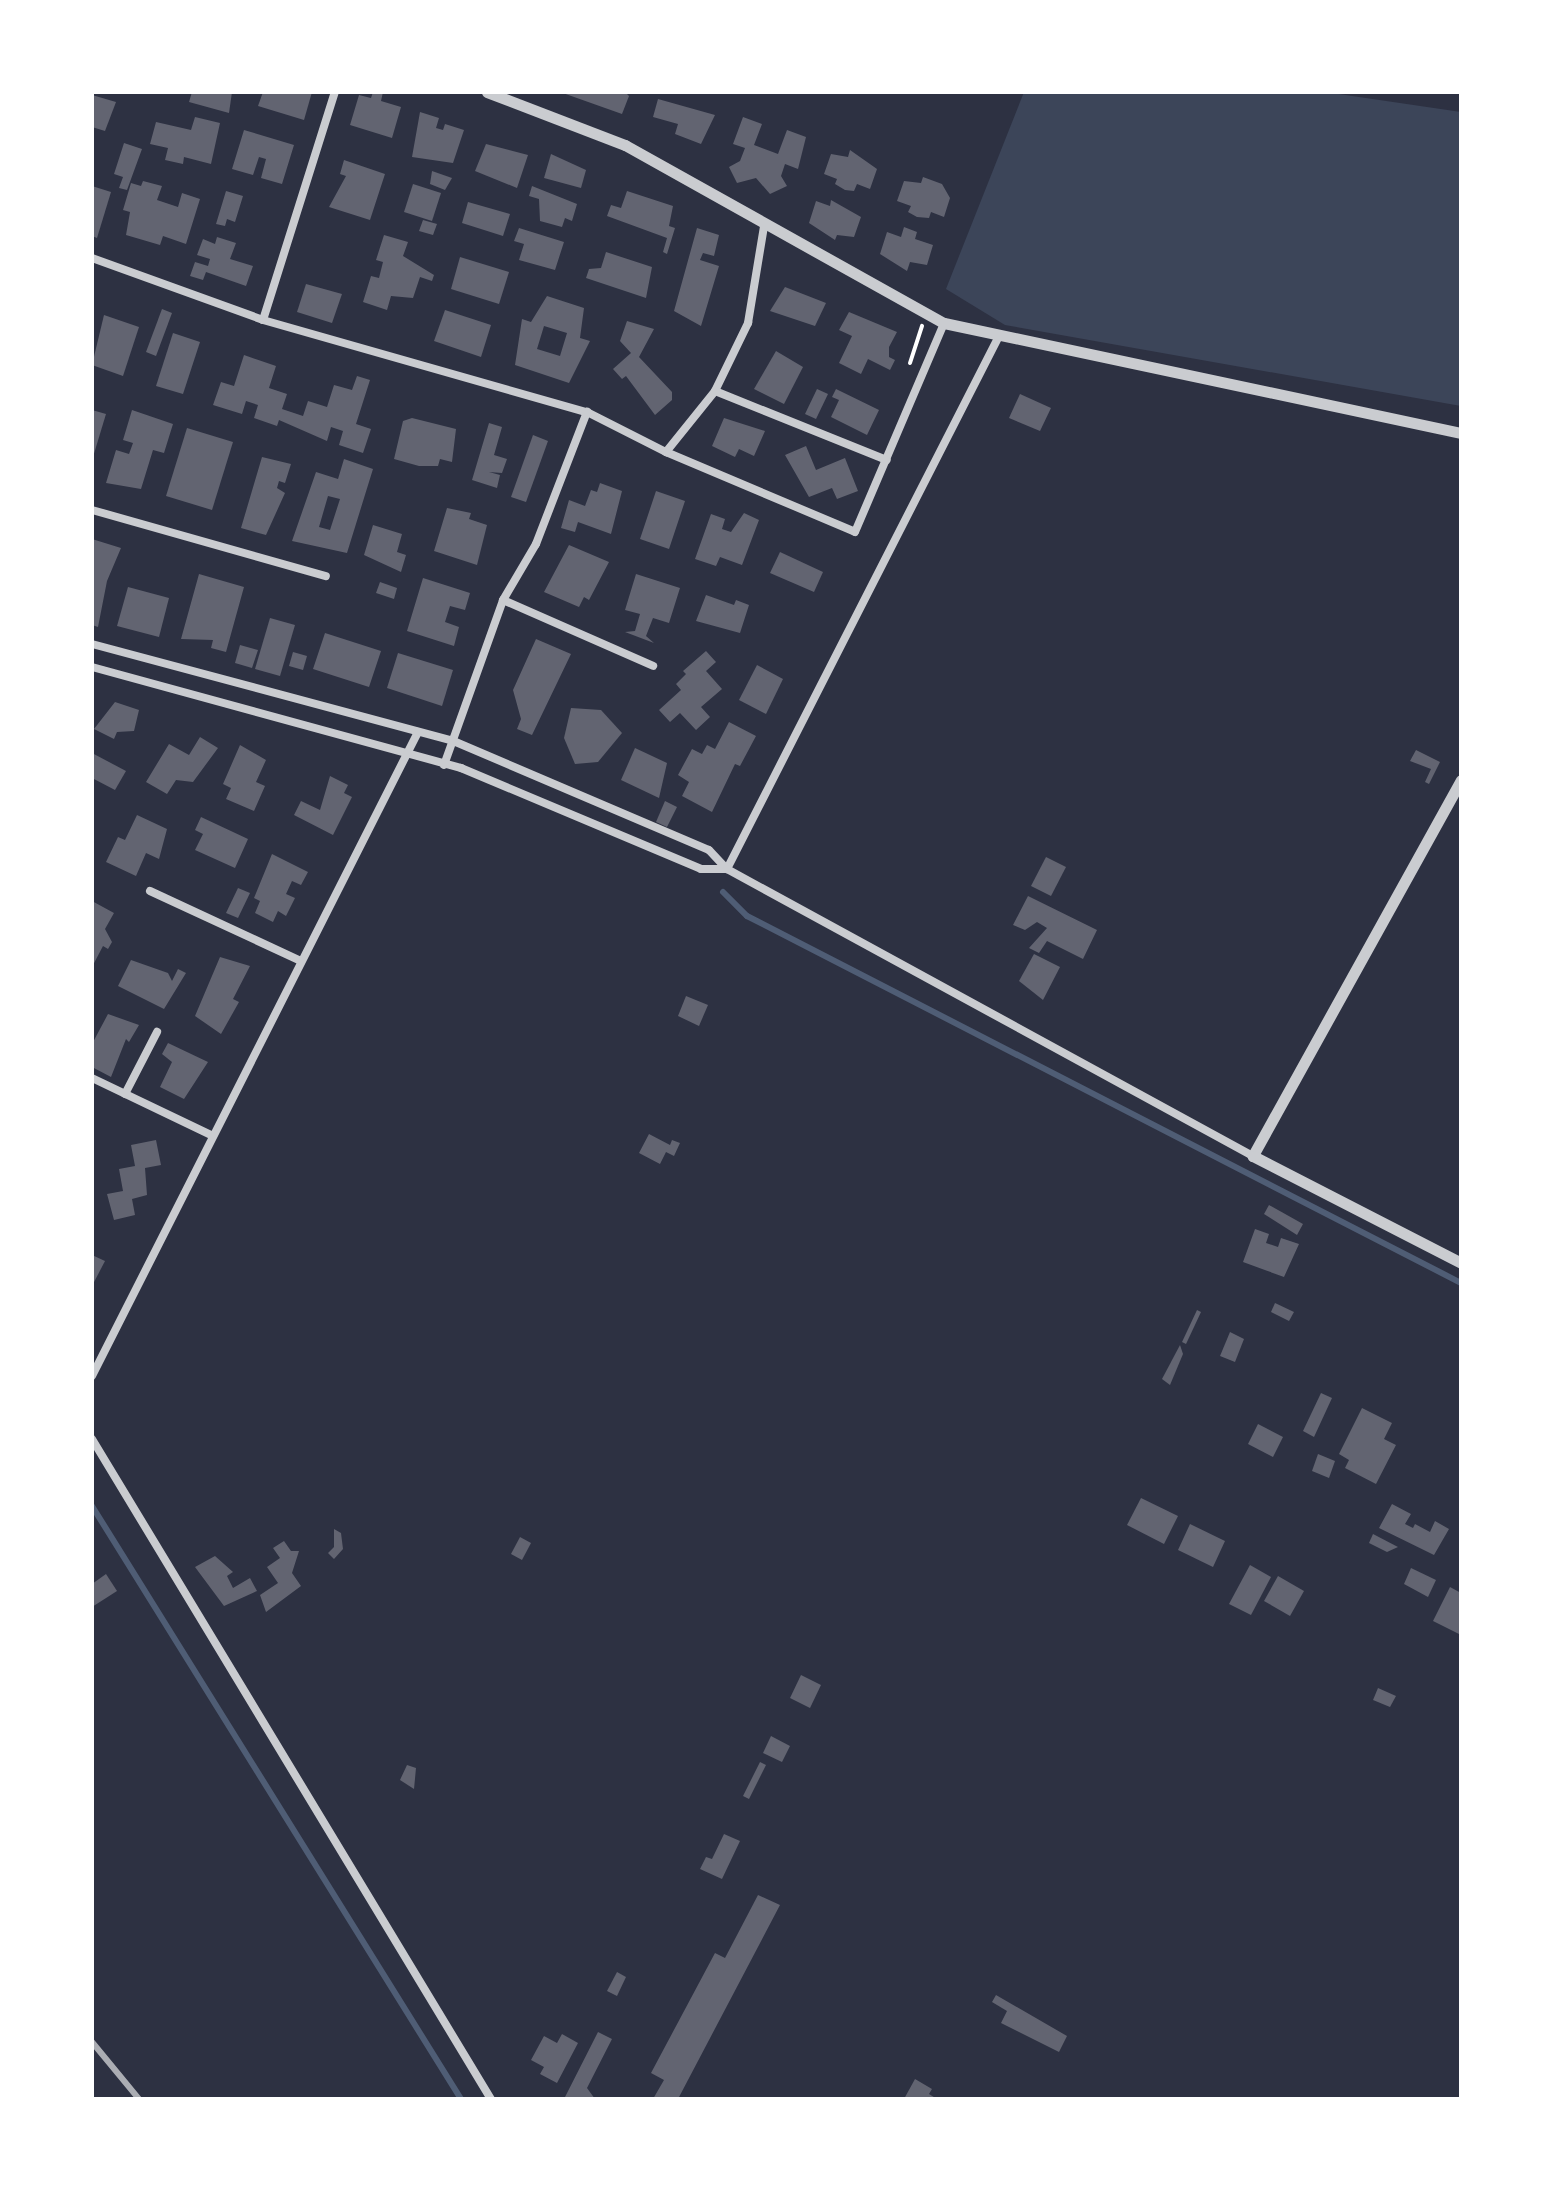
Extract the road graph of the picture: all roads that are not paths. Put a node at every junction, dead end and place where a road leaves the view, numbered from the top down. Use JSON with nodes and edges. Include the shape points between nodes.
{"nodes":[{"id":1,"x":335,"y":92,"type":"edge"},
{"id":2,"x":487,"y":92,"type":"edge"},
{"id":3,"x":764,"y":226,"type":"junction"},
{"id":4,"x":92,"y":258,"type":"edge"},
{"id":5,"x":263,"y":320,"type":"junction"},
{"id":6,"x":944,"y":323,"type":"junction"},
{"id":7,"x":998,"y":338,"type":"junction"},
{"id":8,"x":715,"y":391,"type":"junction"},
{"id":9,"x":587,"y":412,"type":"junction"},
{"id":10,"x":1461,"y":433,"type":"edge"},
{"id":11,"x":666,"y":452,"type":"junction"},
{"id":12,"x":887,"y":460,"type":"junction"},
{"id":13,"x":92,"y":510,"type":"edge"},
{"id":14,"x":326,"y":576,"type":"dead end"},
{"id":15,"x":503,"y":600,"type":"junction"},
{"id":16,"x":92,"y":644,"type":"edge"},
{"id":17,"x":653,"y":666,"type":"dead end"},
{"id":18,"x":92,"y":667,"type":"edge"},
{"id":19,"x":418,"y":732,"type":"junction"},
{"id":20,"x":451,"y":740,"type":"junction"},
{"id":21,"x":406,"y":754,"type":"junction"},
{"id":22,"x":444,"y":765,"type":"junction"},
{"id":23,"x":1461,"y":780,"type":"edge"},
{"id":24,"x":727,"y":869,"type":"junction"},
{"id":25,"x":150,"y":891,"type":"dead end"},
{"id":26,"x":301,"y":961,"type":"junction"},
{"id":27,"x":157,"y":1032,"type":"dead end"},
{"id":28,"x":92,"y":1078,"type":"edge"},
{"id":29,"x":125,"y":1094,"type":"junction"},
{"id":30,"x":213,"y":1136,"type":"junction"},
{"id":31,"x":1253,"y":1156,"type":"junction"},
{"id":32,"x":1461,"y":1263,"type":"edge"},
{"id":33,"x":92,"y":1376,"type":"edge"},
{"id":34,"x":92,"y":1439,"type":"edge"},
{"id":35,"x":491,"y":2099,"type":"edge"}],
"edges":[{"from":1,"to":5,"type":"street"},
{"from":2,"to":3,"type":"street","via":[[625,145]]},
{"from":3,"to":6,"type":"street"},
{"from":3,"to":8,"type":"street","via":[[748,323]]},
{"from":4,"to":5,"type":"street"},
{"from":5,"to":9,"type":"street"},
{"from":6,"to":7,"type":"street"},
{"from":6,"to":12,"type":"street"},
{"from":7,"to":10,"type":"street"},
{"from":7,"to":24,"type":"street"},
{"from":8,"to":11,"type":"street"},
{"from":8,"to":12,"type":"street"},
{"from":9,"to":11,"type":"street"},
{"from":9,"to":15,"type":"street","via":[[536,544]]},
{"from":11,"to":12,"type":"street","via":[[855,532]]},
{"from":13,"to":14,"type":"street"},
{"from":15,"to":17,"type":"street"},
{"from":15,"to":20,"type":"street"},
{"from":16,"to":19,"type":"street"},
{"from":18,"to":21,"type":"street"},
{"from":19,"to":20,"type":"street"},
{"from":19,"to":21,"type":"street"},
{"from":20,"to":22,"type":"street"},
{"from":20,"to":24,"type":"street","via":[[709,850]]},
{"from":21,"to":22,"type":"street"},
{"from":21,"to":26,"type":"street"},
{"from":22,"to":24,"type":"street","via":[[701,869]]},
{"from":23,"to":31,"type":"street"},
{"from":24,"to":31,"type":"street"},
{"from":25,"to":26,"type":"street"},
{"from":26,"to":30,"type":"street"},
{"from":27,"to":29,"type":"street"},
{"from":28,"to":29,"type":"street"},
{"from":29,"to":30,"type":"street"},
{"from":30,"to":33,"type":"street"},
{"from":31,"to":32,"type":"street"},
{"from":34,"to":35,"type":"street"}]}
